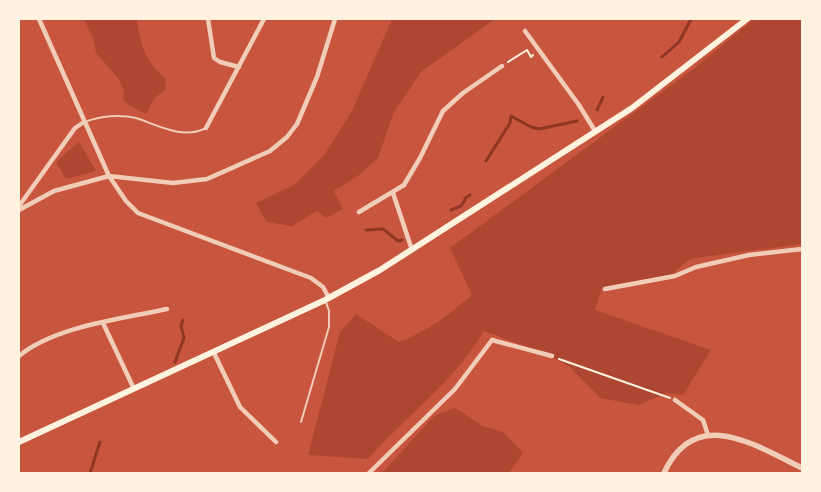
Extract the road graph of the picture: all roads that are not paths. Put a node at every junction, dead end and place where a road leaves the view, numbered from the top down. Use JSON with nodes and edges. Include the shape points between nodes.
{"nodes":[{"id":1,"x":39,"y":19,"type":"edge"},
{"id":2,"x":208,"y":19,"type":"edge"},
{"id":3,"x":264,"y":19,"type":"edge"},
{"id":4,"x":335,"y":19,"type":"edge"},
{"id":5,"x":747,"y":19,"type":"edge"},
{"id":6,"x":525,"y":31,"type":"dead end"},
{"id":7,"x":502,"y":66,"type":"road end"},
{"id":8,"x":239,"y":67,"type":"junction"},
{"id":9,"x":84,"y":122,"type":"junction"},
{"id":10,"x":206,"y":128,"type":"joint"},
{"id":11,"x":595,"y":131,"type":"junction"},
{"id":12,"x":109,"y":176,"type":"junction"},
{"id":13,"x":393,"y":193,"type":"junction"},
{"id":14,"x":19,"y":206,"type":"edge"},
{"id":15,"x":19,"y":210,"type":"edge"},
{"id":16,"x":359,"y":212,"type":"dead end"},
{"id":17,"x":802,"y":249,"type":"edge"},
{"id":18,"x":412,"y":250,"type":"junction"},
{"id":19,"x":605,"y":289,"type":"dead end"},
{"id":20,"x":327,"y":299,"type":"junction"},
{"id":21,"x":167,"y":309,"type":"dead end"},
{"id":22,"x":103,"y":323,"type":"junction"},
{"id":23,"x":214,"y":353,"type":"junction"},
{"id":24,"x":19,"y":356,"type":"edge"},
{"id":25,"x":552,"y":356,"type":"road end"},
{"id":26,"x":134,"y":390,"type":"junction"},
{"id":27,"x":675,"y":400,"type":"road end"},
{"id":28,"x":301,"y":422,"type":"dead end"},
{"id":29,"x":708,"y":435,"type":"junction"},
{"id":30,"x":19,"y":442,"type":"edge"},
{"id":31,"x":276,"y":442,"type":"dead end"},
{"id":32,"x":802,"y":468,"type":"edge"},
{"id":33,"x":369,"y":473,"type":"edge"},
{"id":34,"x":664,"y":473,"type":"edge"}],
"edges":[{"from":1,"to":9,"type":"street"},
{"from":2,"to":8,"type":"street","via":[[214,58]]},
{"from":3,"to":8,"type":"street"},
{"from":4,"to":12,"type":"street","via":[[320,71],[300,116],[292,132],[276,147],[216,176],[197,180],[173,183]]},
{"from":5,"to":11,"type":"main road","via":[[632,108]]},
{"from":6,"to":11,"type":"street"},
{"from":7,"to":13,"type":"street","via":[[443,111],[415,168],[404,185]]},
{"from":8,"to":10,"type":"street"},
{"from":9,"to":10,"type":"lane","via":[[102,116],[128,117],[178,131],[194,132]]},
{"from":9,"to":12,"type":"street"},
{"from":9,"to":14,"type":"street","via":[[75,128]]},
{"from":11,"to":18,"type":"main road"},
{"from":12,"to":15,"type":"street","via":[[54,191]]},
{"from":12,"to":20,"type":"street","via":[[138,213],[311,278],[323,287]]},
{"from":13,"to":16,"type":"street"},
{"from":13,"to":18,"type":"street"},
{"from":17,"to":19,"type":"street","via":[[748,255],[696,267],[675,276]]},
{"from":18,"to":20,"type":"main road"},
{"from":20,"to":23,"type":"main road"},
{"from":20,"to":28,"type":"lane","via":[[329,327]]},
{"from":21,"to":22,"type":"street"},
{"from":22,"to":24,"type":"street","via":[[43,340]]},
{"from":22,"to":26,"type":"street"},
{"from":23,"to":26,"type":"main road"},
{"from":23,"to":31,"type":"street","via":[[240,406]]},
{"from":25,"to":33,"type":"street","via":[[492,340],[454,389]]},
{"from":26,"to":30,"type":"main road"},
{"from":27,"to":29,"type":"street","via":[[703,420]]},
{"from":29,"to":32,"type":"street","via":[[723,435],[749,442]]},
{"from":29,"to":34,"type":"street","via":[[694,438],[677,452]]}]}
